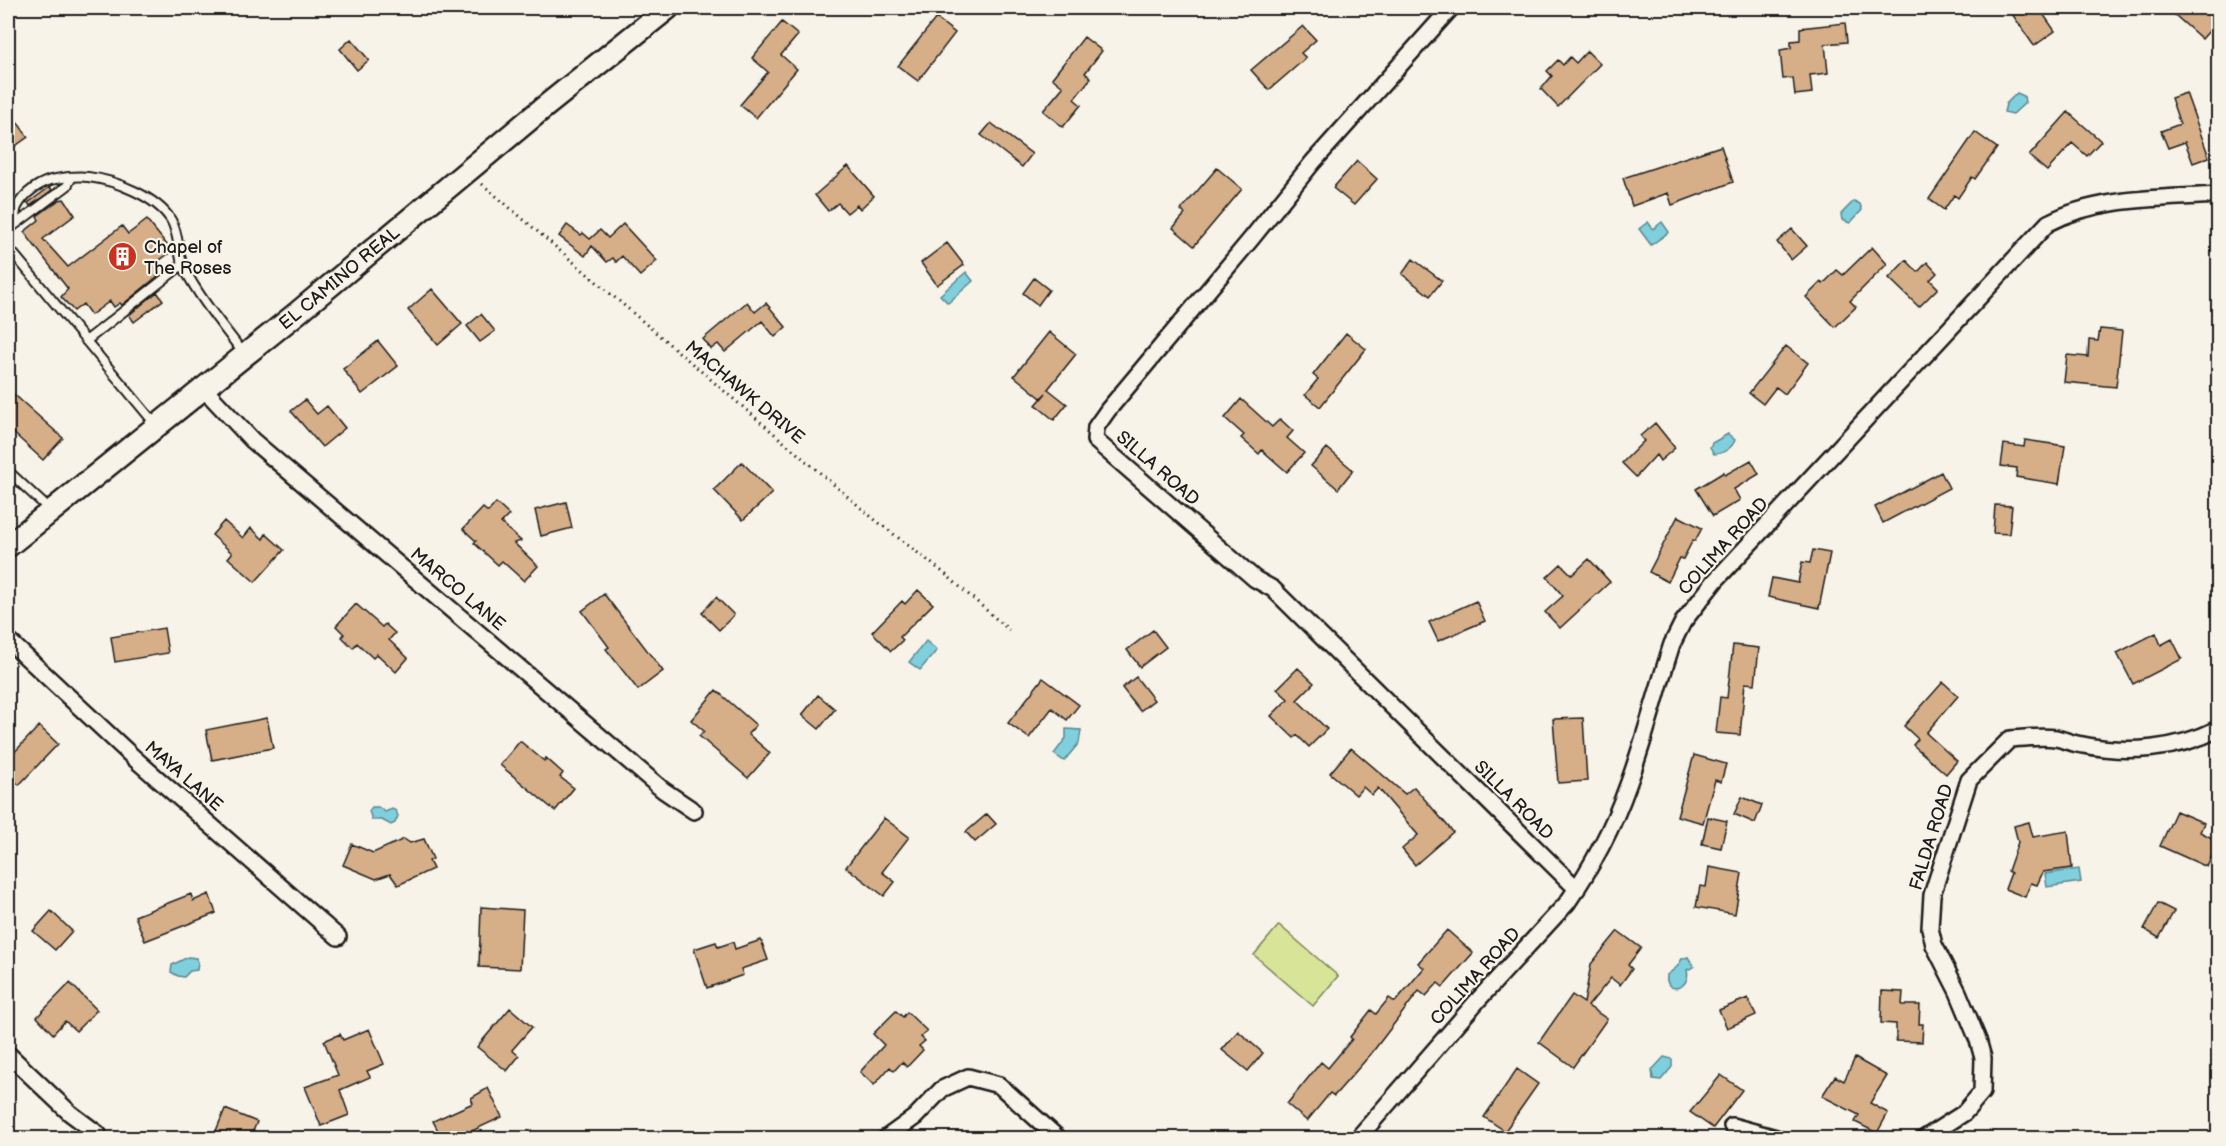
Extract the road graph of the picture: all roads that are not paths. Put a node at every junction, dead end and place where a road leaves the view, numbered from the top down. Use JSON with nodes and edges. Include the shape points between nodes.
{"nodes":[{"id":1,"x":668,"y":8,"type":"edge"},
{"id":2,"x":1451,"y":8,"type":"edge"},
{"id":3,"x":72,"y":177,"type":"junction"},
{"id":4,"x":2218,"y":195,"type":"edge"},
{"id":5,"x":11,"y":227,"type":"edge"},
{"id":6,"x":8,"y":247,"type":"edge"},
{"id":7,"x":182,"y":265,"type":"junction"},
{"id":8,"x":86,"y":342,"type":"junction"},
{"id":9,"x":245,"y":356,"type":"junction"},
{"id":10,"x":204,"y":389,"type":"junction"},
{"id":11,"x":157,"y":426,"type":"junction"},
{"id":12,"x":8,"y":471,"type":"edge"},
{"id":13,"x":51,"y":511,"type":"junction"},
{"id":14,"x":8,"y":546,"type":"edge"},
{"id":15,"x":8,"y":640,"type":"edge"},
{"id":16,"x":2218,"y":729,"type":"edge"},
{"id":17,"x":694,"y":811,"type":"dead end"},
{"id":18,"x":1576,"y":889,"type":"junction"},
{"id":19,"x":339,"y":937,"type":"dead end"},
{"id":20,"x":8,"y":1054,"type":"edge"},
{"id":21,"x":1732,"y":1126,"type":"dead end"},
{"id":22,"x":98,"y":1134,"type":"dead end"},
{"id":23,"x":886,"y":1138,"type":"edge"},
{"id":24,"x":1058,"y":1138,"type":"edge"},
{"id":25,"x":1358,"y":1138,"type":"edge"},
{"id":26,"x":1776,"y":1138,"type":"edge"},
{"id":27,"x":1925,"y":1138,"type":"edge"}],
"edges":[{"from":1,"to":9,"type":"main road","name":"EL CAMINO REAL"},
{"from":2,"to":18,"type":"street","name":"SILLA ROAD","via":[[1313,162],[1108,410],[1096,427],[1095,440],[1255,579],[1273,589]]},
{"from":3,"to":5,"type":"lane","via":[[67,186]]},
{"from":3,"to":5,"type":"lane","via":[[52,179],[32,190],[17,208]]},
{"from":3,"to":7,"type":"lane","via":[[105,180],[155,201],[172,221]]},
{"from":4,"to":18,"type":"street","name":"COLIMA ROAD","via":[[2109,204],[2048,223],[1715,581],[1683,622],[1672,644],[1628,785],[1594,861]]},
{"from":6,"to":8,"type":"lane"},
{"from":7,"to":8,"type":"lane"},
{"from":7,"to":9,"type":"lane"},
{"from":8,"to":11,"type":"lane"},
{"from":9,"to":10,"type":"main road","name":"EL CAMINO REAL"},
{"from":10,"to":11,"type":"main road","name":"EL CAMINO REAL"},
{"from":10,"to":17,"type":"street","name":"MARCO LANE","via":[[252,440],[663,790]]},
{"from":11,"to":13,"type":"main road","name":"EL CAMINO REAL"},
{"from":12,"to":13,"type":"lane"},
{"from":13,"to":14,"type":"main road","name":"EL CAMINO REAL"},
{"from":15,"to":19,"type":"street","name":"MAYA LANE","via":[[134,758]]},
{"from":16,"to":27,"type":"street","name":"FALDA ROAD","via":[[2204,737],[2147,749],[2083,745],[2055,738],[2010,739],[1969,780],[1932,895],[1929,928],[1978,1040],[1983,1058],[1982,1092],[1964,1113]]},
{"from":18,"to":25,"type":"street","name":"COLIMA ROAD"},
{"from":20,"to":22,"type":"street"},
{"from":21,"to":26,"type":"street"},
{"from":23,"to":24,"type":"street","via":[[915,1117],[942,1089],[968,1077],[999,1085]]}]}
